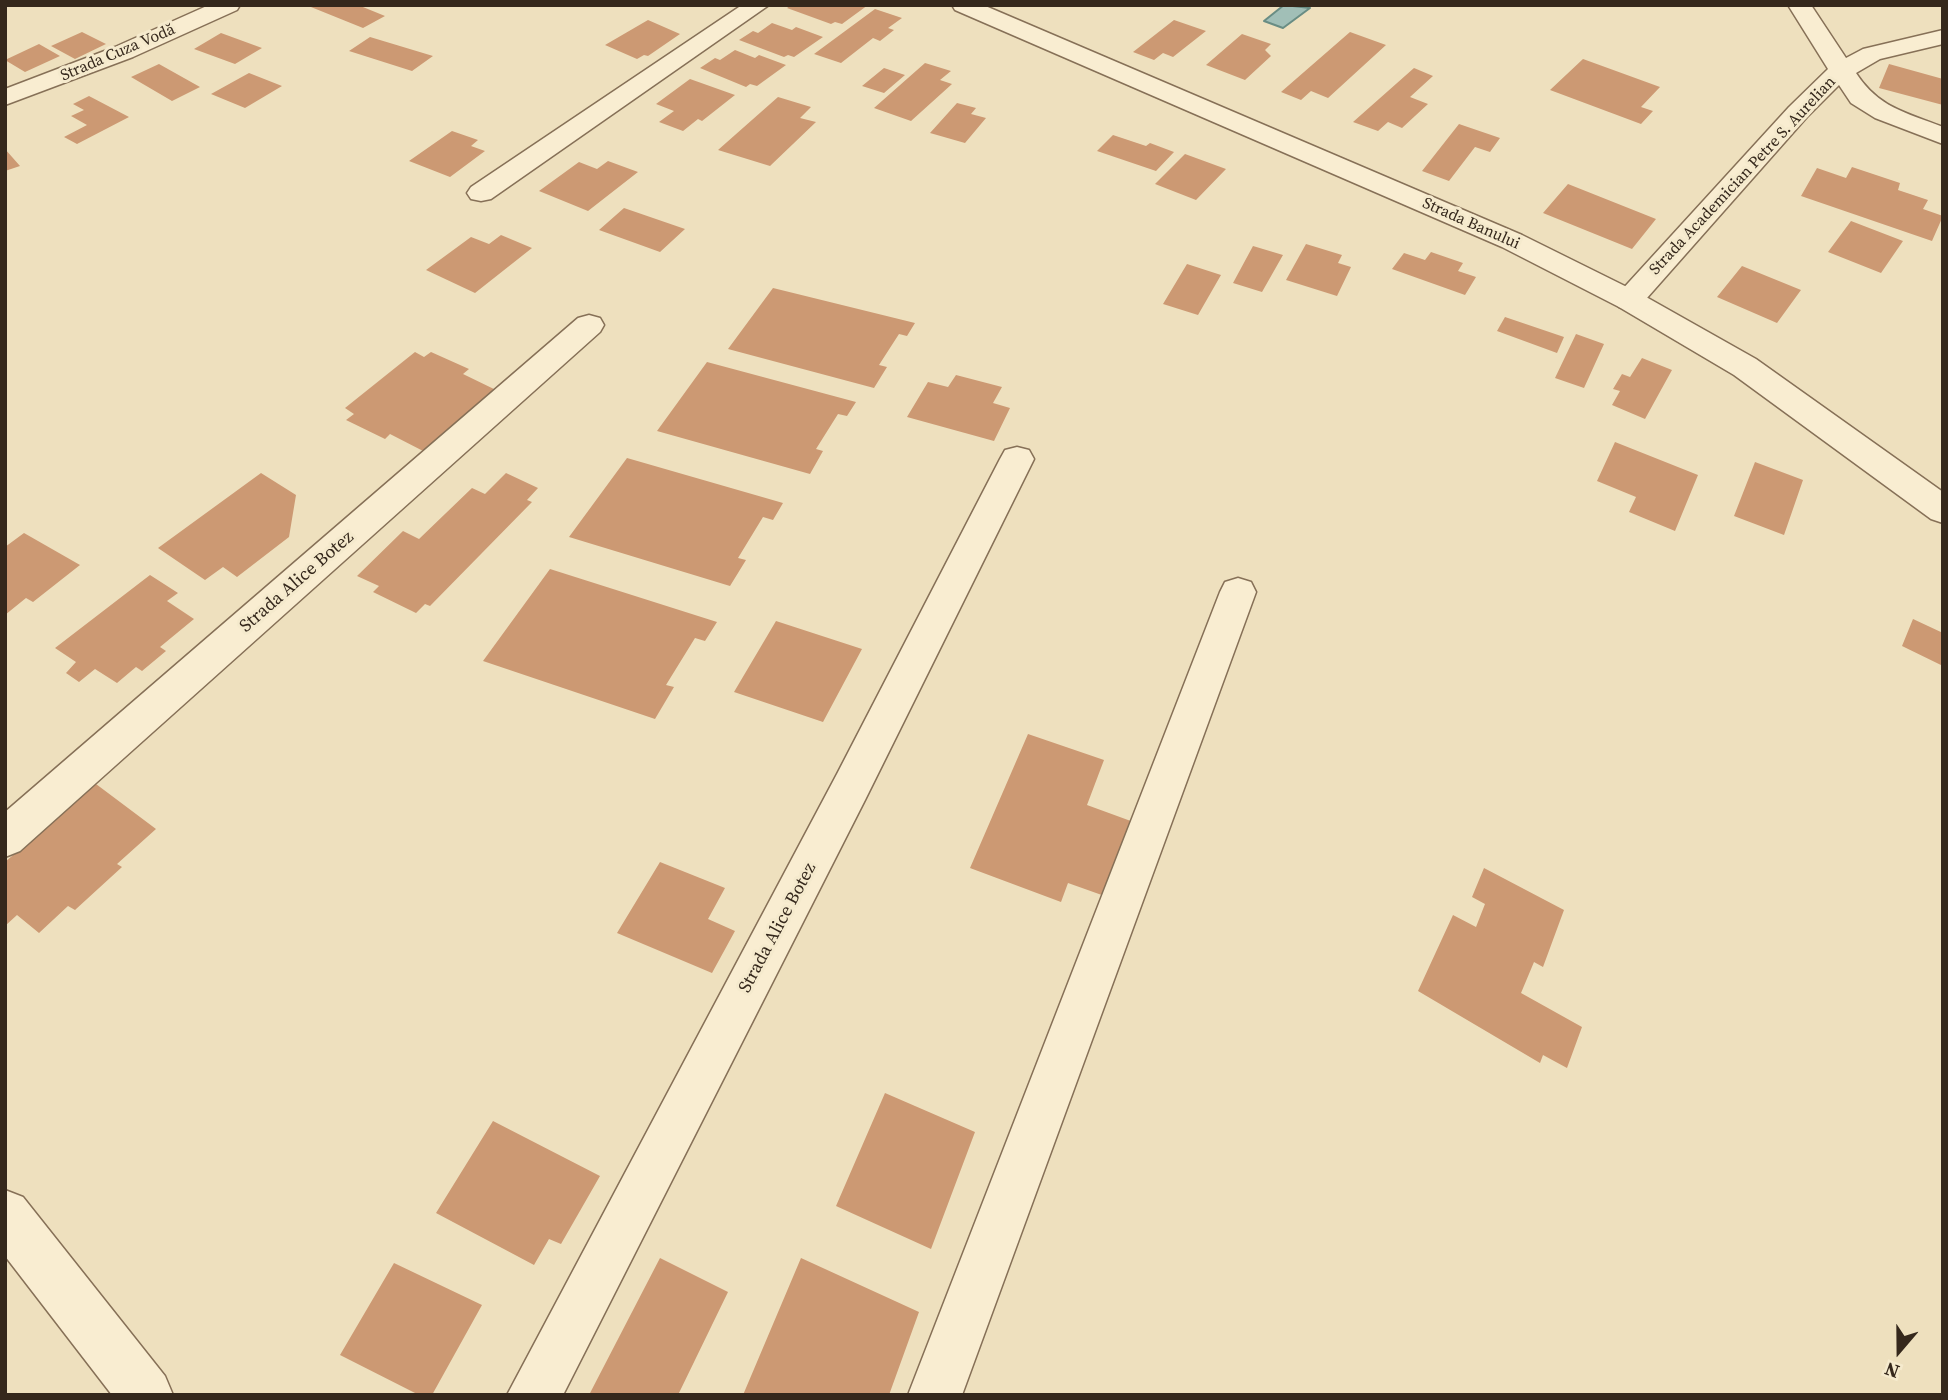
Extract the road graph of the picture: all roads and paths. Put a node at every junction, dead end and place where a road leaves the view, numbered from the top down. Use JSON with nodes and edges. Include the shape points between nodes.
{"nodes":[{"id":1,"x":229,"y":5,"type":"edge"},
{"id":2,"x":758,"y":5,"type":"edge"},
{"id":3,"x":963,"y":5,"type":"edge"},
{"id":4,"x":1799,"y":5,"type":"edge"},
{"id":5,"x":1943,"y":37,"type":"edge"},
{"id":6,"x":1840,"y":71,"type":"junction"},
{"id":7,"x":5,"y":98,"type":"edge"},
{"id":8,"x":1943,"y":136,"type":"edge"},
{"id":9,"x":481,"y":193,"type":"dead end"},
{"id":10,"x":1629,"y":300,"type":"junction"},
{"id":11,"x":589,"y":325,"type":"dead end"},
{"id":12,"x":1017,"y":459,"type":"dead end"},
{"id":13,"x":1943,"y":510,"type":"edge"},
{"id":14,"x":1238,"y":592,"type":"dead end"},
{"id":15,"x":5,"y":838,"type":"edge"},
{"id":16,"x":5,"y":1215,"type":"edge"},
{"id":17,"x":146,"y":1395,"type":"edge"},
{"id":18,"x":534,"y":1395,"type":"edge"},
{"id":19,"x":935,"y":1395,"type":"edge"}],
"edges":[{"from":1,"to":7,"type":"street","name":"Strada Cuza Vodă"},
{"from":2,"to":9,"type":"street"},
{"from":3,"to":10,"type":"street","name":"Strada Banului","via":[[1512,241]]},
{"from":4,"to":6,"type":"street"},
{"from":5,"to":6,"type":"street","name":"Strada Academician Petre S. Aurelian","via":[[1872,54]]},
{"from":6,"to":8,"type":"street","via":[[1860,98],[1884,113]]},
{"from":6,"to":10,"type":"street","name":"Strada Academician Petre S. Aurelian"},
{"from":10,"to":13,"type":"street","name":"Strada Banului","via":[[1745,367]]},
{"from":11,"to":15,"type":"street","name":"Strada Alice Botez"},
{"from":12,"to":18,"type":"street","name":"Strada Alice Botez"},
{"from":14,"to":19,"type":"street"},
{"from":16,"to":17,"type":"street"}]}
